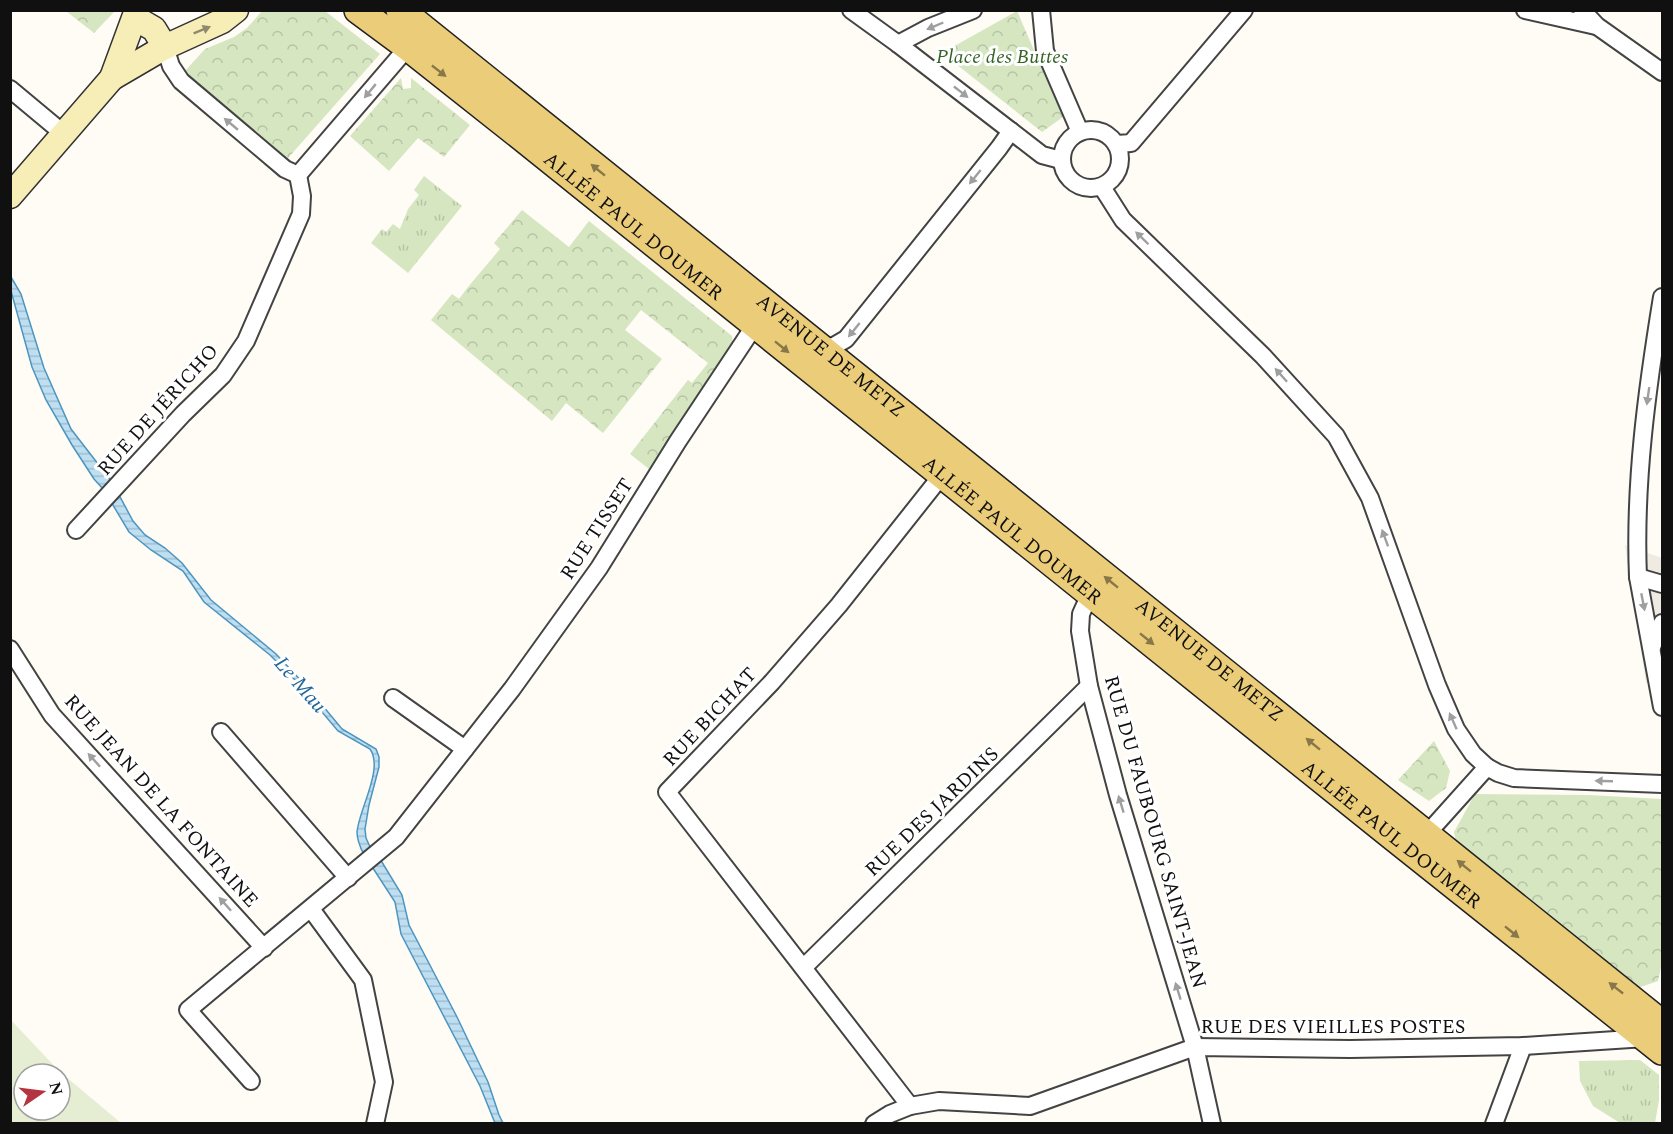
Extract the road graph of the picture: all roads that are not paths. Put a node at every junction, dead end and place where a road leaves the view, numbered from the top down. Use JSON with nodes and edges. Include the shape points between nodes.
{"nodes":[{"id":1,"x":236,"y":10,"type":"edge"},
{"id":2,"x":358,"y":10,"type":"edge"},
{"id":3,"x":400,"y":10,"type":"edge"},
{"id":4,"x":851,"y":10,"type":"edge"},
{"id":5,"x":973,"y":10,"type":"edge"},
{"id":6,"x":1041,"y":10,"type":"edge"},
{"id":7,"x":1244,"y":10,"type":"edge"},
{"id":8,"x":1525,"y":10,"type":"edge"},
{"id":9,"x":1582,"y":10,"type":"edge"},
{"id":10,"x":136,"y":14,"type":"edge"},
{"id":11,"x":1597,"y":26,"type":"junction"},
{"id":12,"x":898,"y":44,"type":"junction"},
{"id":13,"x":165,"y":46,"type":"junction"},
{"id":14,"x":408,"y":47,"type":"junction"},
{"id":15,"x":1662,"y":72,"type":"edge"},
{"id":16,"x":112,"y":78,"type":"junction"},
{"id":17,"x":10,"y":89,"type":"edge"},
{"id":18,"x":1011,"y":131,"type":"junction"},
{"id":19,"x":1080,"y":132,"type":"junction"},
{"id":20,"x":64,"y":134,"type":"junction"},
{"id":21,"x":1116,"y":144,"type":"junction"},
{"id":22,"x":1061,"y":160,"type":"junction"},
{"id":23,"x":298,"y":175,"type":"junction"},
{"id":24,"x":1102,"y":187,"type":"junction"},
{"id":25,"x":10,"y":196,"type":"edge"},
{"id":26,"x":643,"y":207,"type":"joint"},
{"id":27,"x":1662,"y":297,"type":"edge"},
{"id":28,"x":755,"y":325,"type":"junction"},
{"id":29,"x":819,"y":348,"type":"junction"},
{"id":30,"x":942,"y":475,"type":"junction"},
{"id":31,"x":76,"y":530,"type":"dead end"},
{"id":32,"x":1638,"y":577,"type":"junction"},
{"id":33,"x":1662,"y":584,"type":"edge"},
{"id":34,"x":1090,"y":594,"type":"junction"},
{"id":35,"x":1662,"y":623,"type":"edge"},
{"id":36,"x":1652,"y":647,"type":"junction"},
{"id":37,"x":10,"y":649,"type":"edge"},
{"id":38,"x":1089,"y":686,"type":"junction"},
{"id":39,"x":393,"y":698,"type":"dead end"},
{"id":40,"x":1662,"y":707,"type":"edge"},
{"id":41,"x":221,"y":732,"type":"dead end"},
{"id":42,"x":465,"y":749,"type":"junction"},
{"id":43,"x":1487,"y":767,"type":"junction"},
{"id":44,"x":1662,"y":784,"type":"edge"},
{"id":45,"x":1426,"y":835,"type":"junction"},
{"id":46,"x":348,"y":878,"type":"junction"},
{"id":47,"x":311,"y":909,"type":"junction"},
{"id":48,"x":264,"y":948,"type":"junction"},
{"id":49,"x":804,"y":967,"type":"junction"},
{"id":50,"x":1658,"y":1037,"type":"edge"},
{"id":51,"x":1523,"y":1046,"type":"junction"},
{"id":52,"x":1195,"y":1047,"type":"junction"},
{"id":53,"x":250,"y":1081,"type":"dead end"},
{"id":54,"x":910,"y":1106,"type":"junction"},
{"id":55,"x":375,"y":1124,"type":"edge"},
{"id":56,"x":873,"y":1124,"type":"edge"},
{"id":57,"x":1212,"y":1124,"type":"edge"},
{"id":58,"x":1494,"y":1124,"type":"edge"}],
"edges":[{"from":13,"to":1,"type":"main road","one_way":true,"via":[[222,21]]},
{"from":2,"to":14,"type":"main road","name":"ALLÉE PAUL DOUMER"},
{"from":26,"to":3,"type":"main road","name":"ALLÉE PAUL DOUMER","one_way":true},
{"from":4,"to":12,"type":"street"},
{"from":5,"to":12,"type":"street","one_way":true},
{"from":6,"to":19,"type":"street","via":[[1045,51]]},
{"from":7,"to":21,"type":"street","via":[[1131,143]]},
{"from":8,"to":11,"type":"street"},
{"from":9,"to":11,"type":"street"},
{"from":10,"to":13,"type":"main road","via":[[154,29]]},
{"from":10,"to":16,"type":"main road"},
{"from":11,"to":15,"type":"street"},
{"from":12,"to":18,"type":"street","one_way":true},
{"from":13,"to":16,"type":"main road"},
{"from":23,"to":13,"type":"street","one_way":true,"via":[[285,169],[181,81]]},
{"from":14,"to":23,"type":"street","one_way":true},
{"from":14,"to":28,"type":"main road","name":"ALLÉE PAUL DOUMER","one_way":true},
{"from":16,"to":20,"type":"main road"},
{"from":17,"to":20,"type":"street"},
{"from":18,"to":22,"type":"street","via":[[1042,155]]},
{"from":18,"to":29,"type":"street","one_way":true,"via":[[846,339]]},
{"from":19,"to":21,"type":"street","via":[[1097,130]]},
{"from":19,"to":22,"type":"street","via":[[1066,143]]},
{"from":20,"to":25,"type":"main road"},
{"from":21,"to":24,"type":"street","via":[[1120,154],[1117,174]]},
{"from":22,"to":24,"type":"street","via":[[1063,170],[1075,184],[1092,189]]},
{"from":23,"to":31,"type":"street","name":"RUE DE JÉRICHO","via":[[301,214],[246,341],[224,375]]},
{"from":43,"to":24,"type":"street","one_way":true,"via":[[1456,729],[1370,498],[1336,436],[1263,356],[1123,220]]},
{"from":26,"to":29,"type":"main road","name":"AVENUE DE METZ"},
{"from":27,"to":32,"type":"street","one_way":true,"via":[[1640,450]]},
{"from":28,"to":30,"type":"main road","name":"ALLÉE PAUL DOUMER","one_way":true},
{"from":28,"to":42,"type":"street","name":"RUE TISSET","via":[[599,568]]},
{"from":45,"to":29,"type":"main road","name":"AVENUE DE METZ","one_way":true},
{"from":30,"to":34,"type":"main road","name":"ALLÉE PAUL DOUMER"},
{"from":30,"to":49,"type":"street","name":"RUE BICHAT","via":[[839,605],[667,792]]},
{"from":32,"to":33,"type":"street"},
{"from":32,"to":36,"type":"street","one_way":true},
{"from":34,"to":38,"type":"street","name":"RUE DU FAUBOURG SAINT-JEAN","via":[[1081,614],[1080,631]]},
{"from":34,"to":50,"type":"main road","name":"ALLÉE PAUL DOUMER","one_way":true},
{"from":35,"to":36,"type":"street"},
{"from":36,"to":40,"type":"street"},
{"from":48,"to":37,"type":"street","name":"RUE JEAN DE LA FONTAINE","one_way":true,"via":[[52,715]]},
{"from":38,"to":49,"type":"street","name":"RUE DES JARDINS"},
{"from":52,"to":38,"type":"street","name":"RUE DU FAUBOURG SAINT-JEAN","one_way":true},
{"from":39,"to":42,"type":"street"},
{"from":41,"to":46,"type":"street"},
{"from":42,"to":46,"type":"street","name":"RUE TISSET","via":[[396,837]]},
{"from":44,"to":43,"type":"street","one_way":true,"via":[[1514,778]]},
{"from":43,"to":45,"type":"street"},
{"from":50,"to":45,"type":"main road","name":"AVENUE DE METZ","one_way":true},
{"from":46,"to":47,"type":"street","name":"RUE TISSET"},
{"from":47,"to":48,"type":"street","name":"RUE TISSET"},
{"from":47,"to":55,"type":"street","via":[[363,980],[384,1082]]},
{"from":48,"to":53,"type":"street","name":"RUE TISSET","via":[[188,1010]]},
{"from":49,"to":54,"type":"street","name":"RUE BICHAT"},
{"from":50,"to":51,"type":"street","name":"RUE DES VIEILLES POSTES"},
{"from":51,"to":52,"type":"street","name":"RUE DES VIEILLES POSTES"},
{"from":51,"to":58,"type":"street"},
{"from":52,"to":54,"type":"street","name":"RUE DES VIEILLES POSTES","via":[[1030,1106],[939,1101]]},
{"from":52,"to":57,"type":"street","name":"RUE DU FAUBOURG SAINT-JEAN"},
{"from":54,"to":56,"type":"street","name":"RUE DES VIEILLES POSTES"}]}
